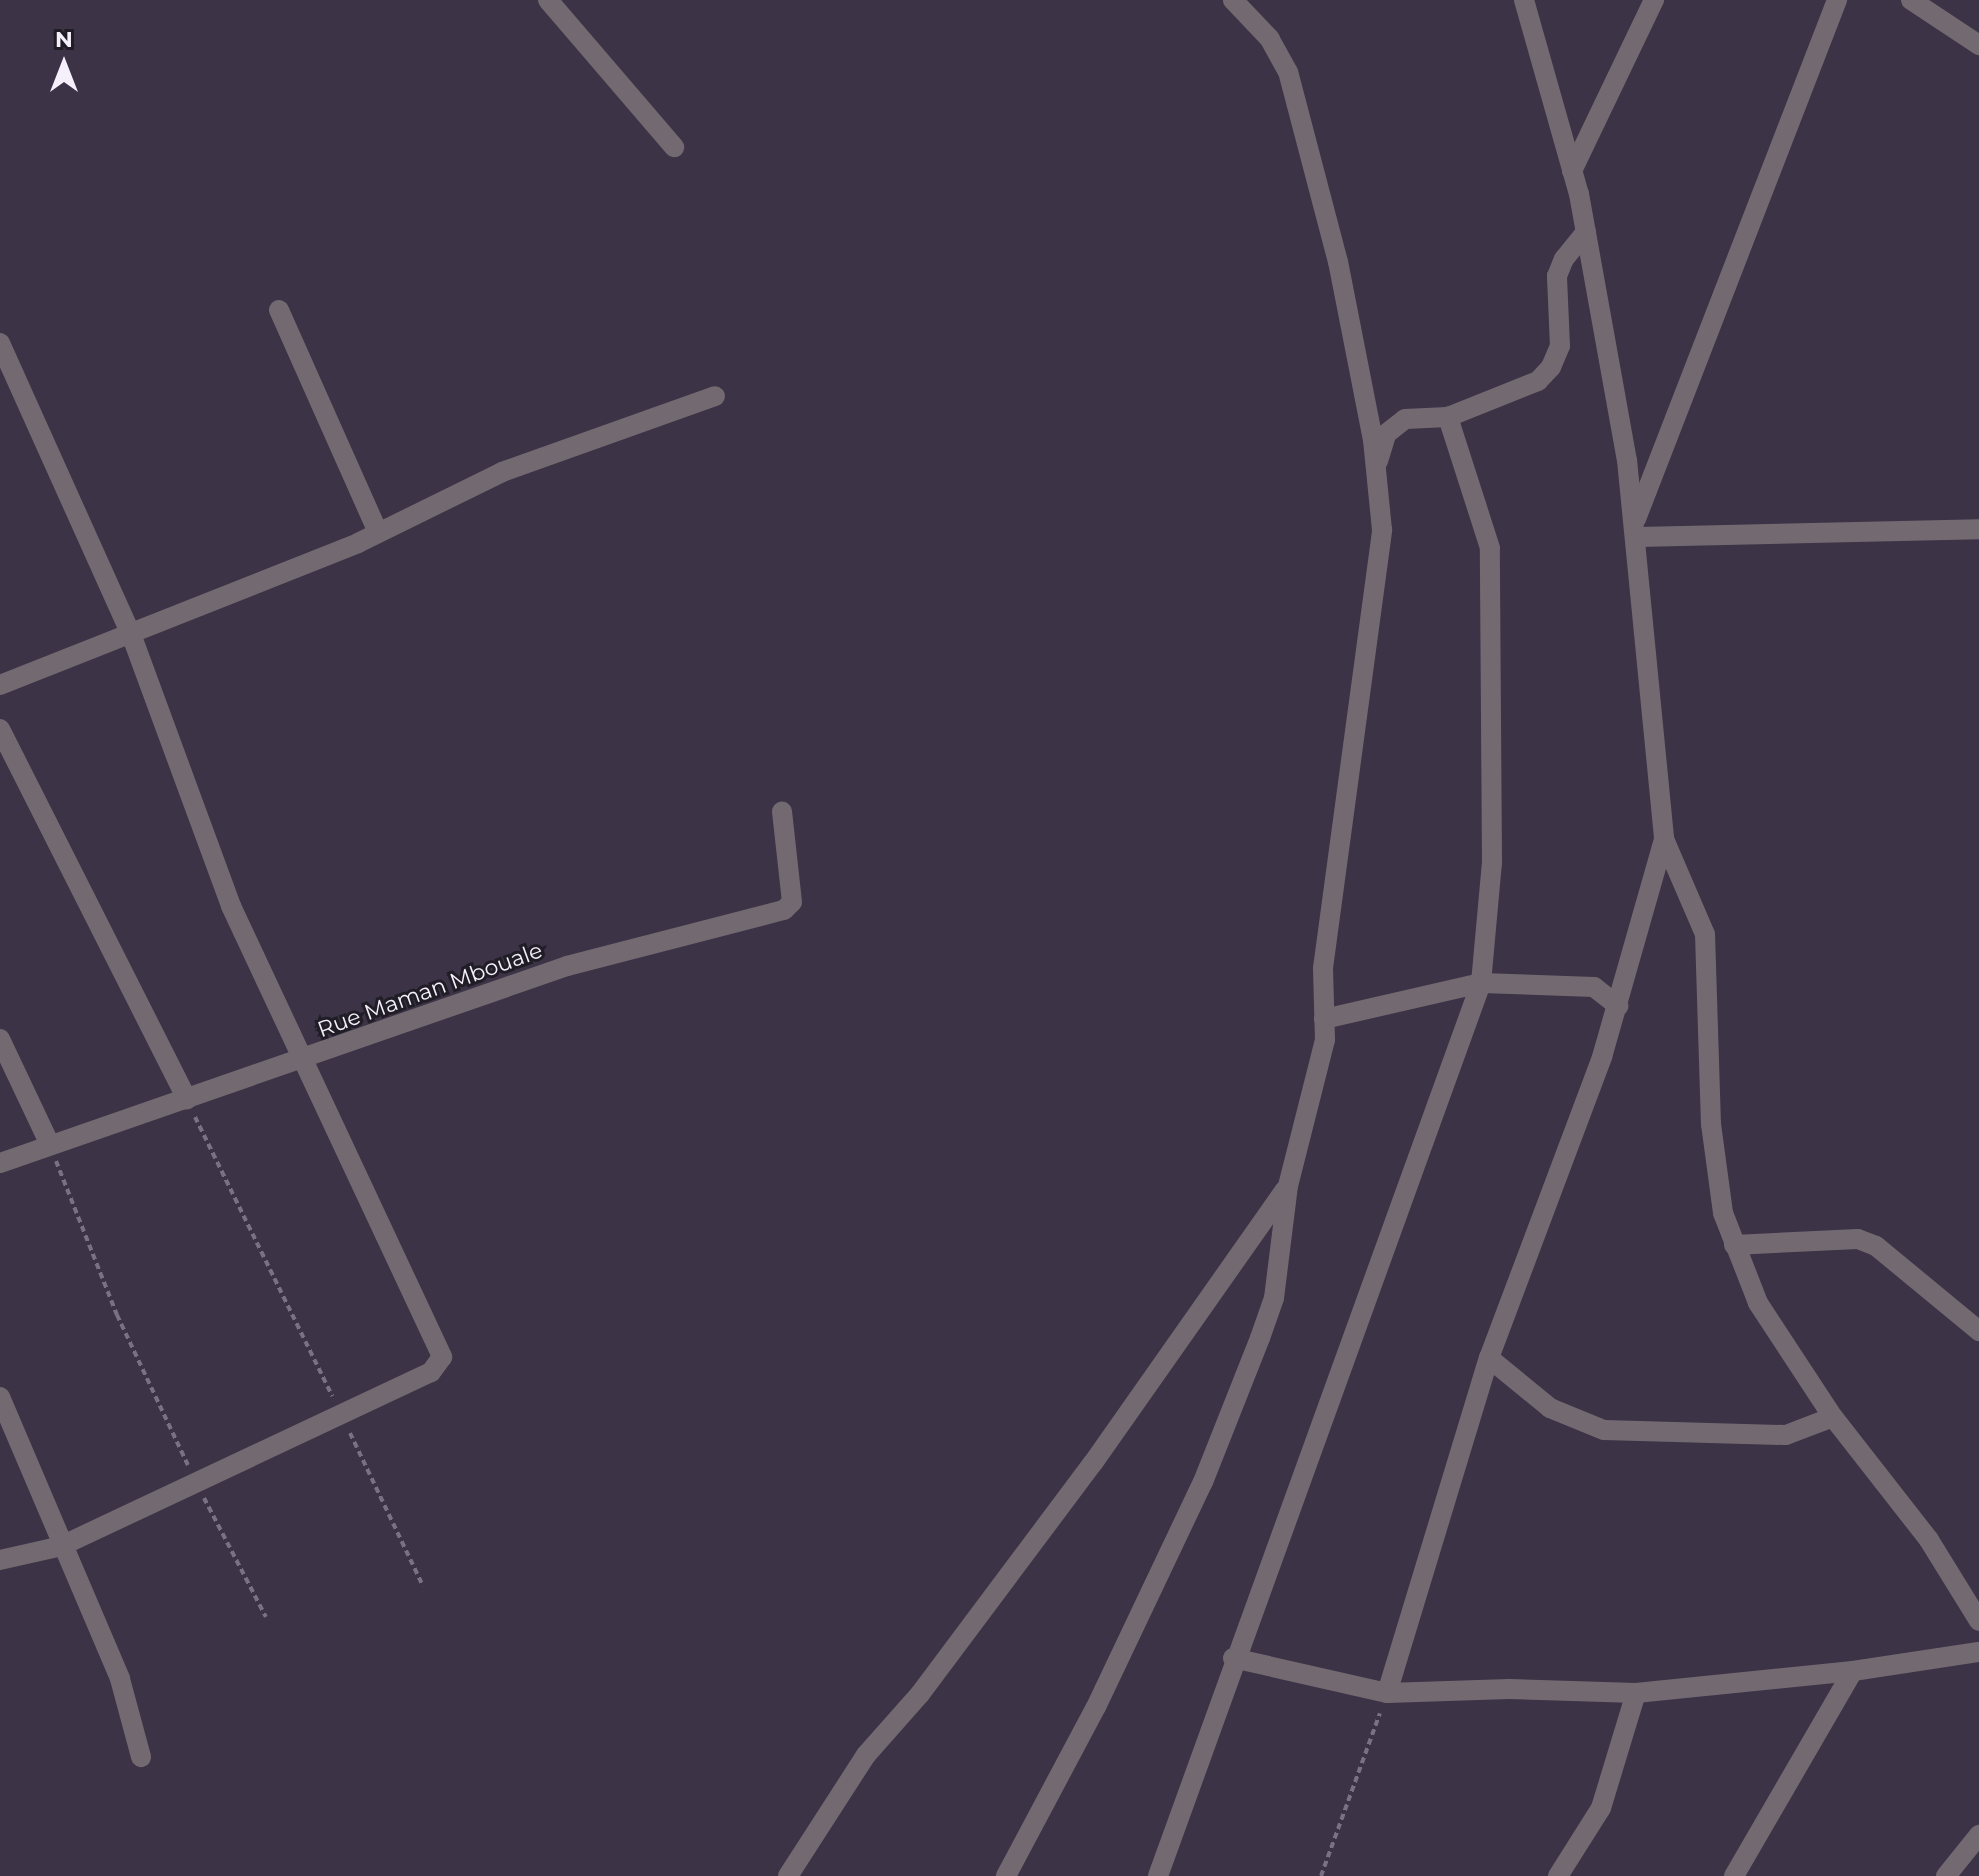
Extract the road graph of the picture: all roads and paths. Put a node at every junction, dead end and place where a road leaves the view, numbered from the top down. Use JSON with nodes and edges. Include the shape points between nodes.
{"nodes":[{"id":1,"x":548,"y":0,"type":"edge"},
{"id":2,"x":1233,"y":0,"type":"edge"},
{"id":3,"x":1524,"y":0,"type":"edge"},
{"id":4,"x":1654,"y":0,"type":"edge"},
{"id":5,"x":1837,"y":0,"type":"edge"},
{"id":6,"x":1911,"y":0,"type":"edge"},
{"id":7,"x":1979,"y":45,"type":"edge"},
{"id":8,"x":674,"y":147,"type":"dead end"},
{"id":9,"x":1572,"y":171,"type":"junction"},
{"id":10,"x":1586,"y":232,"type":"junction"},
{"id":11,"x":279,"y":310,"type":"dead end"},
{"id":12,"x":0,"y":343,"type":"edge"},
{"id":13,"x":715,"y":396,"type":"dead end"},
{"id":14,"x":1448,"y":417,"type":"junction"},
{"id":15,"x":1376,"y":468,"type":"junction"},
{"id":16,"x":1637,"y":528,"type":"junction"},
{"id":17,"x":1979,"y":529,"type":"edge"},
{"id":18,"x":378,"y":532,"type":"junction"},
{"id":19,"x":131,"y":634,"type":"junction"},
{"id":20,"x":0,"y":685,"type":"edge"},
{"id":21,"x":0,"y":729,"type":"edge"},
{"id":22,"x":782,"y":812,"type":"dead end"},
{"id":23,"x":1664,"y":839,"type":"junction"},
{"id":24,"x":1481,"y":983,"type":"junction"},
{"id":25,"x":1618,"y":1006,"type":"junction"},
{"id":26,"x":1324,"y":1019,"type":"junction"},
{"id":27,"x":0,"y":1039,"type":"edge"},
{"id":28,"x":304,"y":1061,"type":"junction"},
{"id":29,"x":187,"y":1100,"type":"junction"},
{"id":30,"x":50,"y":1145,"type":"junction"},
{"id":31,"x":0,"y":1163,"type":"edge"},
{"id":32,"x":1288,"y":1186,"type":"junction"},
{"id":33,"x":1734,"y":1245,"type":"junction"},
{"id":34,"x":1979,"y":1331,"type":"edge"},
{"id":35,"x":1489,"y":1358,"type":"junction"},
{"id":36,"x":0,"y":1397,"type":"edge"},
{"id":37,"x":340,"y":1411,"type":"junction"},
{"id":38,"x":1833,"y":1417,"type":"junction"},
{"id":39,"x":195,"y":1482,"type":"junction"},
{"id":40,"x":62,"y":1546,"type":"junction"},
{"id":41,"x":0,"y":1560,"type":"edge"},
{"id":42,"x":423,"y":1586,"type":"dead end"},
{"id":43,"x":266,"y":1617,"type":"dead end"},
{"id":44,"x":1979,"y":1621,"type":"edge"},
{"id":45,"x":1979,"y":1652,"type":"edge"},
{"id":46,"x":1233,"y":1658,"type":"junction"},
{"id":47,"x":1853,"y":1671,"type":"junction"},
{"id":48,"x":1387,"y":1693,"type":"junction"},
{"id":49,"x":1636,"y":1693,"type":"junction"},
{"id":50,"x":141,"y":1757,"type":"dead end"},
{"id":51,"x":1979,"y":1835,"type":"edge"},
{"id":52,"x":788,"y":1876,"type":"edge"},
{"id":53,"x":1006,"y":1876,"type":"edge"},
{"id":54,"x":1158,"y":1876,"type":"edge"},
{"id":55,"x":1321,"y":1876,"type":"edge"},
{"id":56,"x":1558,"y":1876,"type":"edge"},
{"id":57,"x":1734,"y":1876,"type":"edge"},
{"id":58,"x":1946,"y":1876,"type":"edge"}],
"edges":[{"from":1,"to":8,"type":"street"},
{"from":2,"to":15,"type":"street","via":[[1270,39],[1288,72],[1338,262]]},
{"from":3,"to":9,"type":"street"},
{"from":4,"to":9,"type":"street"},
{"from":5,"to":16,"type":"street"},
{"from":6,"to":7,"type":"street"},
{"from":9,"to":10,"type":"street"},
{"from":10,"to":14,"type":"street","via":[[1557,276],[1560,346],[1551,367],[1538,381]]},
{"from":10,"to":16,"type":"street"},
{"from":11,"to":18,"type":"street"},
{"from":12,"to":19,"type":"street"},
{"from":13,"to":18,"type":"street","via":[[502,472]]},
{"from":14,"to":15,"type":"street","via":[[1405,419],[1386,434]]},
{"from":14,"to":24,"type":"street","via":[[1490,548],[1492,863]]},
{"from":15,"to":26,"type":"street","via":[[1381,558],[1360,676],[1325,953]]},
{"from":16,"to":17,"type":"street"},
{"from":16,"to":23,"type":"street"},
{"from":18,"to":19,"type":"street"},
{"from":19,"to":20,"type":"street"},
{"from":19,"to":28,"type":"street","via":[[231,906]]},
{"from":21,"to":29,"type":"street"},
{"from":22,"to":28,"type":"street","name":"Rue Maman Mbouale","via":[[792,902],[784,910],[567,966]]},
{"from":23,"to":25,"type":"street"},
{"from":23,"to":33,"type":"street","via":[[1705,934],[1713,1145],[1717,1185]]},
{"from":24,"to":25,"type":"street","via":[[1594,987]]},
{"from":24,"to":26,"type":"street"},
{"from":24,"to":46,"type":"street","via":[[1309,1464]]},
{"from":25,"to":35,"type":"street"},
{"from":26,"to":32,"type":"street","via":[[1325,1040]]},
{"from":27,"to":30,"type":"street"},
{"from":28,"to":29,"type":"street","name":"Rue Maman Mbouale"},
{"from":28,"to":37,"type":"street","via":[[442,1357],[431,1372]]},
{"from":29,"to":30,"type":"street","name":"Rue Maman Mbouale"},
{"from":29,"to":37,"type":"path"},
{"from":30,"to":31,"type":"street","name":"Rue Maman Mbouale"},
{"from":30,"to":39,"type":"path","via":[[117,1315]]},
{"from":32,"to":52,"type":"street","via":[[1059,1510],[920,1694],[866,1755]]},
{"from":32,"to":53,"type":"street","via":[[1274,1298],[1203,1482],[1096,1707]]},
{"from":33,"to":34,"type":"street","via":[[1858,1239],[1876,1246]]},
{"from":33,"to":38,"type":"street","via":[[1758,1303]]},
{"from":35,"to":38,"type":"street","via":[[1550,1408],[1604,1430],[1786,1435]]},
{"from":35,"to":48,"type":"street"},
{"from":36,"to":40,"type":"street"},
{"from":37,"to":39,"type":"street"},
{"from":37,"to":42,"type":"path"},
{"from":38,"to":44,"type":"street","via":[[1929,1540]]},
{"from":39,"to":40,"type":"street"},
{"from":39,"to":43,"type":"path"},
{"from":40,"to":41,"type":"street"},
{"from":40,"to":50,"type":"street","via":[[120,1679]]},
{"from":45,"to":47,"type":"street"},
{"from":46,"to":48,"type":"street"},
{"from":46,"to":54,"type":"street"},
{"from":47,"to":49,"type":"street"},
{"from":47,"to":57,"type":"street"},
{"from":48,"to":49,"type":"street"},
{"from":48,"to":55,"type":"path"},
{"from":49,"to":56,"type":"street","via":[[1601,1808]]},
{"from":51,"to":58,"type":"street"}]}
